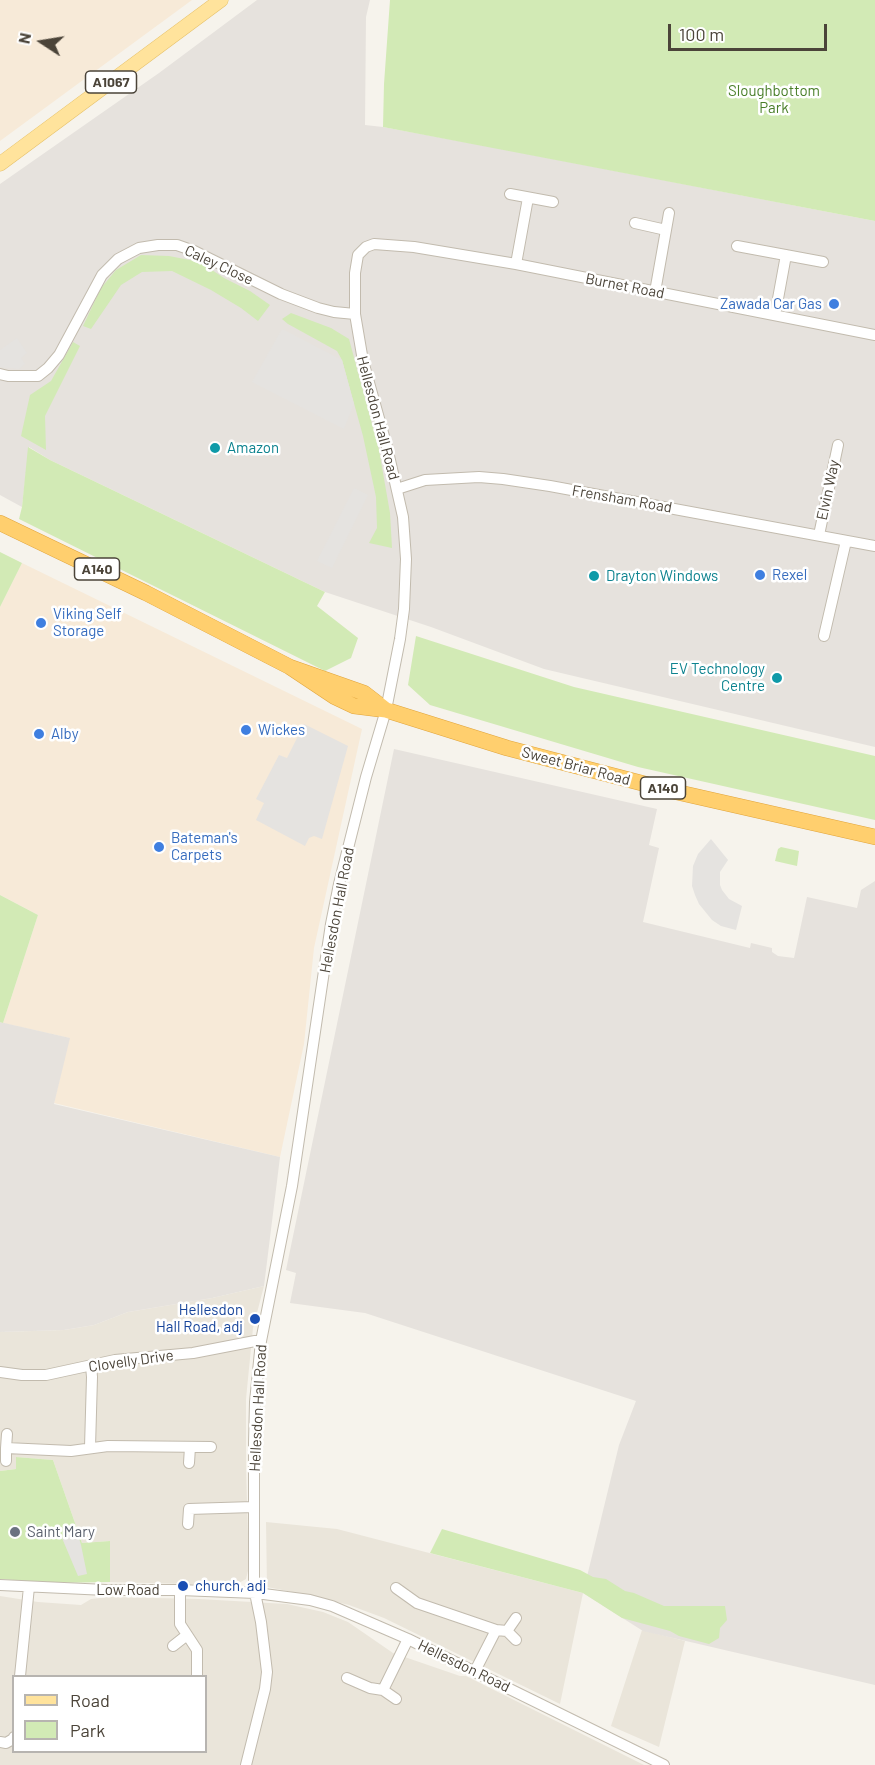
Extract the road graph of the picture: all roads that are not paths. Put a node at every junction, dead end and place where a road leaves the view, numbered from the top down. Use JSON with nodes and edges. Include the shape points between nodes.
{"nodes":[{"id":1,"x":221,"y":0,"type":"edge"},
{"id":2,"x":0,"y":164,"type":"edge"},
{"id":3,"x":510,"y":194,"type":"dead end"},
{"id":4,"x":528,"y":198,"type":"junction"},
{"id":5,"x":553,"y":202,"type":"dead end"},
{"id":6,"x":669,"y":213,"type":"dead end"},
{"id":7,"x":635,"y":223,"type":"dead end"},
{"id":8,"x":666,"y":230,"type":"junction"},
{"id":9,"x":374,"y":244,"type":"joint"},
{"id":10,"x":737,"y":246,"type":"dead end"},
{"id":11,"x":786,"y":255,"type":"junction"},
{"id":12,"x":823,"y":262,"type":"dead end"},
{"id":13,"x":516,"y":264,"type":"junction"},
{"id":14,"x":655,"y":292,"type":"junction"},
{"id":15,"x":355,"y":314,"type":"junction"},
{"id":16,"x":775,"y":315,"type":"junction"},
{"id":17,"x":875,"y":335,"type":"edge"},
{"id":18,"x":0,"y":374,"type":"edge"},
{"id":19,"x":838,"y":445,"type":"dead end"},
{"id":20,"x":397,"y":489,"type":"junction"},
{"id":21,"x":0,"y":524,"type":"edge"},
{"id":22,"x":819,"y":535,"type":"junction"},
{"id":23,"x":846,"y":541,"type":"junction"},
{"id":24,"x":875,"y":546,"type":"edge"},
{"id":25,"x":824,"y":636,"type":"dead end"},
{"id":26,"x":386,"y":710,"type":"junction"},
{"id":27,"x":875,"y":837,"type":"edge"},
{"id":28,"x":261,"y":1341,"type":"junction"},
{"id":29,"x":91,"y":1366,"type":"junction"},
{"id":30,"x":0,"y":1372,"type":"edge"},
{"id":31,"x":7,"y":1434,"type":"dead end"},
{"id":32,"x":90,"y":1447,"type":"junction"},
{"id":33,"x":190,"y":1447,"type":"junction"},
{"id":34,"x":211,"y":1447,"type":"dead end"},
{"id":35,"x":6,"y":1448,"type":"junction"},
{"id":36,"x":6,"y":1461,"type":"dead end"},
{"id":37,"x":189,"y":1463,"type":"dead end"},
{"id":38,"x":253,"y":1507,"type":"junction"},
{"id":39,"x":188,"y":1524,"type":"dead end"},
{"id":40,"x":0,"y":1585,"type":"edge"},
{"id":41,"x":29,"y":1587,"type":"junction"},
{"id":42,"x":396,"y":1588,"type":"dead end"},
{"id":43,"x":180,"y":1590,"type":"junction"},
{"id":44,"x":256,"y":1593,"type":"junction"},
{"id":45,"x":407,"y":1596,"type":"junction"},
{"id":46,"x":401,"y":1607,"type":"dead end"},
{"id":47,"x":516,"y":1618,"type":"dead end"},
{"id":48,"x":501,"y":1631,"type":"junction"},
{"id":49,"x":186,"y":1635,"type":"junction"},
{"id":50,"x":408,"y":1639,"type":"junction"},
{"id":51,"x":516,"y":1640,"type":"dead end"},
{"id":52,"x":172,"y":1646,"type":"dead end"},
{"id":53,"x":475,"y":1671,"type":"junction"},
{"id":54,"x":20,"y":1675,"type":"edge"},
{"id":55,"x":197,"y":1675,"type":"edge"},
{"id":56,"x":347,"y":1678,"type":"dead end"},
{"id":57,"x":383,"y":1689,"type":"junction"},
{"id":58,"x":396,"y":1699,"type":"dead end"},
{"id":59,"x":246,"y":1765,"type":"edge"},
{"id":60,"x":664,"y":1765,"type":"edge"}],
"edges":[{"from":1,"to":2,"type":"main road","number":"A1067"},
{"from":3,"to":4,"type":"street"},
{"from":4,"to":5,"type":"street"},
{"from":4,"to":13,"type":"street"},
{"from":6,"to":8,"type":"street"},
{"from":7,"to":8,"type":"street"},
{"from":8,"to":14,"type":"street"},
{"from":9,"to":13,"type":"street","name":"Burnet Road"},
{"from":9,"to":15,"type":"street","name":"Hellesdon Hall Road","via":[[358,255]]},
{"from":10,"to":11,"type":"street"},
{"from":11,"to":12,"type":"street"},
{"from":11,"to":16,"type":"street"},
{"from":13,"to":14,"type":"street","name":"Burnet Road"},
{"from":14,"to":16,"type":"street","name":"Burnet Road"},
{"from":15,"to":18,"type":"street","name":"Caley Close","via":[[334,312],[281,294],[177,245],[139,248],[118,259],[102,275],[48,368],[38,376]]},
{"from":15,"to":20,"type":"street","name":"Hellesdon Hall Road","via":[[363,362]]},
{"from":16,"to":17,"type":"street","name":"Burnet Road"},
{"from":19,"to":22,"type":"street","name":"Elvin Way"},
{"from":20,"to":22,"type":"street","name":"Frensham Road","via":[[425,480],[503,479]]},
{"from":20,"to":26,"type":"street","name":"Hellesdon Hall Road","via":[[405,538],[406,586]]},
{"from":21,"to":26,"type":"highway","name":"Sweet Briar Road","number":"A140","via":[[290,667],[334,697],[361,708]]},
{"from":22,"to":23,"type":"street","name":"Frensham Road"},
{"from":23,"to":24,"type":"street","name":"Frensham Road"},
{"from":23,"to":25,"type":"street","via":[[831,584]]},
{"from":26,"to":27,"type":"highway","name":"Sweet Briar Road","number":"A140","via":[[507,748],[672,791]]},
{"from":26,"to":28,"type":"street","name":"Hellesdon Hall Road","via":[[331,924],[292,1186]]},
{"from":28,"to":29,"type":"street","name":"Clovelly Drive"},
{"from":28,"to":38,"type":"street","name":"Hellesdon Hall Road","via":[[255,1401]]},
{"from":29,"to":30,"type":"street","name":"Clovelly Drive","via":[[46,1375]]},
{"from":29,"to":32,"type":"street"},
{"from":31,"to":35,"type":"street"},
{"from":32,"to":33,"type":"street"},
{"from":32,"to":35,"type":"street","via":[[71,1451]]},
{"from":33,"to":34,"type":"street"},
{"from":33,"to":37,"type":"street"},
{"from":35,"to":36,"type":"street"},
{"from":38,"to":39,"type":"street","via":[[189,1509]]},
{"from":38,"to":44,"type":"street","name":"Hellesdon Hall Road"},
{"from":40,"to":41,"type":"street","name":"Low Road"},
{"from":41,"to":43,"type":"street","name":"Low Road"},
{"from":41,"to":54,"type":"street"},
{"from":42,"to":45,"type":"street"},
{"from":43,"to":44,"type":"street","name":"Low Road"},
{"from":43,"to":49,"type":"street","via":[[180,1624]]},
{"from":44,"to":50,"type":"street","name":"Hellesdon Road","via":[[332,1606]]},
{"from":44,"to":59,"type":"street","name":"Hellesdon Hall Road","via":[[267,1672]]},
{"from":45,"to":46,"type":"street"},
{"from":45,"to":48,"type":"street","via":[[417,1603]]},
{"from":47,"to":48,"type":"street"},
{"from":48,"to":51,"type":"street"},
{"from":48,"to":53,"type":"street"},
{"from":49,"to":52,"type":"street"},
{"from":49,"to":55,"type":"street","via":[[196,1650]]},
{"from":50,"to":53,"type":"street","name":"Hellesdon Road"},
{"from":50,"to":57,"type":"street"},
{"from":53,"to":60,"type":"street","name":"Hellesdon Road"},
{"from":56,"to":57,"type":"street"},
{"from":57,"to":58,"type":"street"}]}
